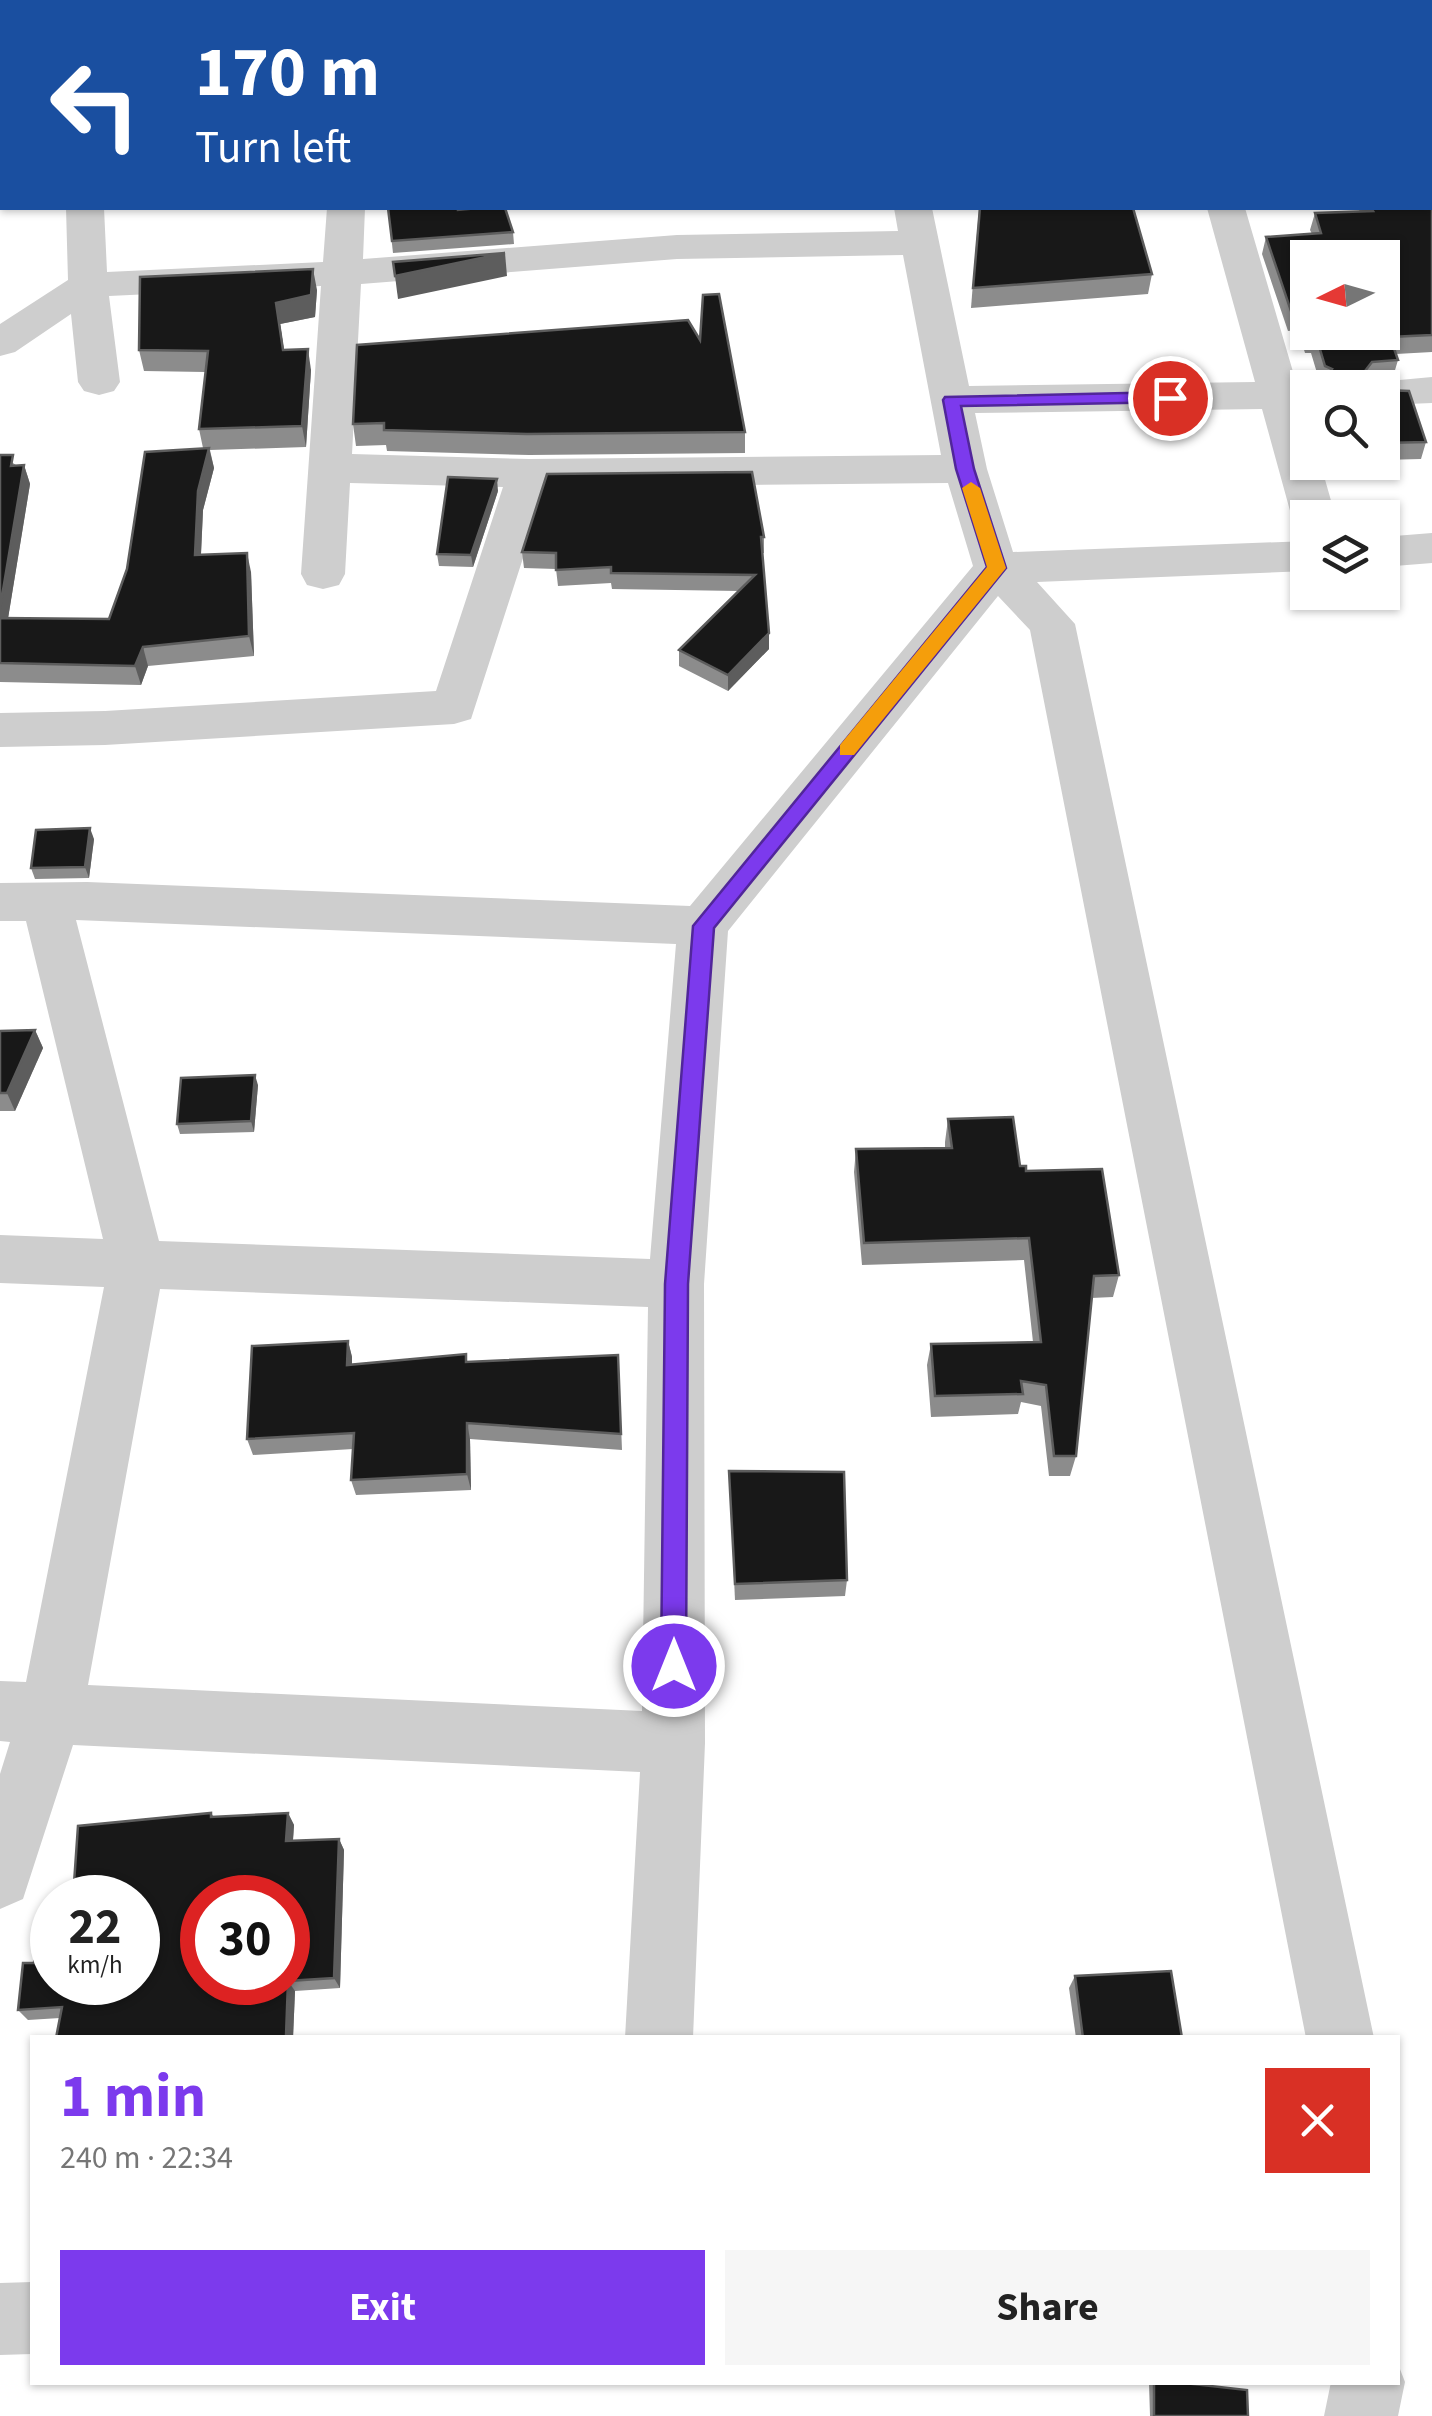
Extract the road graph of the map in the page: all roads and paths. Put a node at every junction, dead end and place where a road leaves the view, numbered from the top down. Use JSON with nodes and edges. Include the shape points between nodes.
{"nodes":[{"id":1,"x":86,"y":210,"type":"edge"},
{"id":2,"x":346,"y":210,"type":"edge"},
{"id":3,"x":668,"y":210,"type":"edge"},
{"id":4,"x":1227,"y":210,"type":"edge"},
{"id":5,"x":916,"y":225,"type":"edge"},
{"id":6,"x":677,"y":247,"type":"junction"},
{"id":7,"x":344,"y":272,"type":"junction"},
{"id":8,"x":88,"y":286,"type":"junction"},
{"id":9,"x":0,"y":343,"type":"edge"},
{"id":10,"x":99,"y":382,"type":"dead end"},
{"id":11,"x":1290,"y":385,"type":"edge"},
{"id":12,"x":1432,"y":390,"type":"edge"},
{"id":13,"x":1400,"y":391,"type":"edge"},
{"id":14,"x":1290,"y":396,"type":"edge"},
{"id":15,"x":951,"y":400,"type":"junction"},
{"id":16,"x":331,"y":468,"type":"junction"},
{"id":17,"x":965,"y":469,"type":"junction"},
{"id":18,"x":528,"y":474,"type":"junction"},
{"id":19,"x":1432,"y":548,"type":"edge"},
{"id":20,"x":1400,"y":551,"type":"edge"},
{"id":21,"x":1290,"y":557,"type":"edge"},
{"id":22,"x":996,"y":568,"type":"junction"},
{"id":23,"x":323,"y":574,"type":"dead end"},
{"id":24,"x":0,"y":730,"type":"edge"},
{"id":25,"x":23,"y":902,"type":"edge"},
{"id":26,"x":703,"y":926,"type":"junction"},
{"id":27,"x":0,"y":1259,"type":"edge"},
{"id":28,"x":137,"y":1263,"type":"junction"},
{"id":29,"x":676,"y":1284,"type":"junction"},
{"id":30,"x":25,"y":1712,"type":"edge"},
{"id":31,"x":673,"y":1742,"type":"junction"},
{"id":32,"x":0,"y":1876,"type":"edge"},
{"id":33,"x":659,"y":2035,"type":"edge"},
{"id":34,"x":1339,"y":2035,"type":"edge"},
{"id":35,"x":30,"y":2318,"type":"edge"},
{"id":36,"x":0,"y":2319,"type":"edge"},
{"id":37,"x":1367,"y":2385,"type":"edge"},
{"id":38,"x":1362,"y":2416,"type":"edge"}],
"edges":[{"from":1,"to":8,"type":"street"},
{"from":2,"to":7,"type":"street"},
{"from":3,"to":6,"type":"street"},
{"from":4,"to":11,"type":"street"},
{"from":5,"to":6,"type":"street"},
{"from":5,"to":15,"type":"street"},
{"from":6,"to":7,"type":"street"},
{"from":7,"to":8,"type":"street"},
{"from":7,"to":16,"type":"street"},
{"from":8,"to":9,"type":"street"},
{"from":8,"to":10,"type":"street"},
{"from":12,"to":13,"type":"street"},
{"from":14,"to":15,"type":"street"},
{"from":15,"to":17,"type":"street"},
{"from":16,"to":18,"type":"street"},
{"from":16,"to":23,"type":"street"},
{"from":17,"to":18,"type":"street"},
{"from":17,"to":22,"type":"street"},
{"from":18,"to":24,"type":"street","via":[[454,707]]},
{"from":19,"to":20,"type":"street"},
{"from":21,"to":22,"type":"street"},
{"from":22,"to":26,"type":"street"},
{"from":22,"to":34,"type":"street","via":[[1052,624]]},
{"from":25,"to":26,"type":"street"},
{"from":25,"to":28,"type":"street"},
{"from":26,"to":29,"type":"street"},
{"from":27,"to":28,"type":"street"},
{"from":28,"to":29,"type":"street"},
{"from":28,"to":30,"type":"street"},
{"from":29,"to":31,"type":"street"},
{"from":30,"to":31,"type":"street"},
{"from":30,"to":32,"type":"street"},
{"from":31,"to":33,"type":"street"},
{"from":35,"to":36,"type":"street"},
{"from":37,"to":38,"type":"street"}]}
